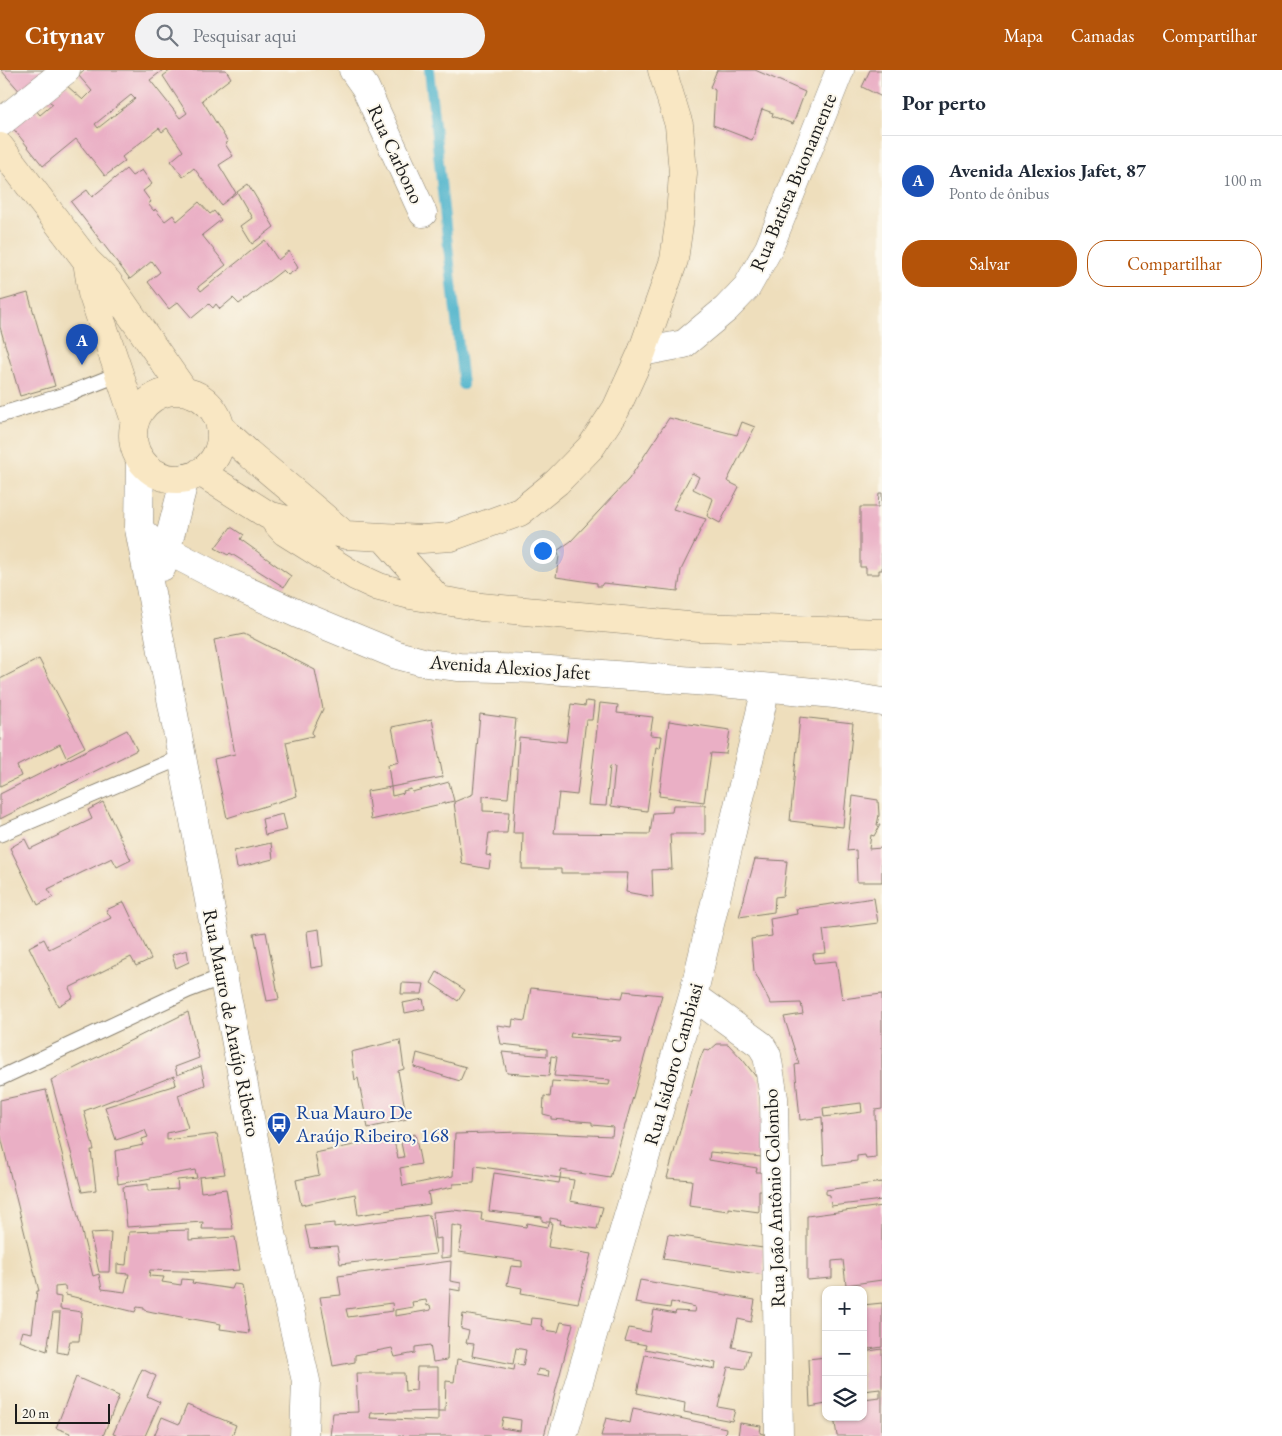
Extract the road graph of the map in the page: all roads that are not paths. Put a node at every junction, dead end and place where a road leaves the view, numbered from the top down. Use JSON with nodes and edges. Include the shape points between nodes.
{"nodes":[{"id":1,"x":66,"y":70,"type":"edge"},
{"id":2,"x":662,"y":70,"type":"edge"},
{"id":3,"x":840,"y":70,"type":"edge"},
{"id":4,"x":362,"y":76,"type":"edge"},
{"id":5,"x":0,"y":123,"type":"edge"},
{"id":6,"x":0,"y":148,"type":"edge"},
{"id":7,"x":423,"y":212,"type":"dead end"},
{"id":8,"x":87,"y":261,"type":"junction"},
{"id":9,"x":642,"y":352,"type":"junction"},
{"id":10,"x":119,"y":374,"type":"junction"},
{"id":11,"x":184,"y":391,"type":"junction"},
{"id":12,"x":0,"y":415,"type":"edge"},
{"id":13,"x":135,"y":420,"type":"junction"},
{"id":14,"x":220,"y":427,"type":"junction"},
{"id":15,"x":140,"y":459,"type":"junction"},
{"id":16,"x":193,"y":475,"type":"junction"},
{"id":17,"x":268,"y":515,"type":"junction"},
{"id":18,"x":139,"y":529,"type":"junction"},
{"id":19,"x":346,"y":536,"type":"junction"},
{"id":20,"x":383,"y":537,"type":"junction"},
{"id":21,"x":166,"y":548,"type":"junction"},
{"id":22,"x":438,"y":600,"type":"junction"},
{"id":23,"x":154,"y":610,"type":"junction"},
{"id":24,"x":882,"y":633,"type":"edge"},
{"id":25,"x":766,"y":688,"type":"junction"},
{"id":26,"x":882,"y":702,"type":"edge"},
{"id":27,"x":182,"y":757,"type":"junction"},
{"id":28,"x":0,"y":834,"type":"edge"},
{"id":29,"x":222,"y":977,"type":"junction"},
{"id":30,"x":693,"y":996,"type":"junction"},
{"id":31,"x":0,"y":1078,"type":"edge"},
{"id":32,"x":304,"y":1436,"type":"edge"},
{"id":33,"x":563,"y":1436,"type":"edge"},
{"id":34,"x":779,"y":1436,"type":"edge"}],
"edges":[{"from":1,"to":5,"type":"street"},
{"from":2,"to":9,"type":"main road","via":[[679,125],[683,173],[680,217],[674,260]]},
{"from":3,"to":9,"type":"street","name":"Rua Batista Buonamente","via":[[769,248],[747,287],[684,344]]},
{"from":4,"to":7,"type":"street","name":"Rua Carbono"},
{"from":6,"to":8,"type":"main road"},
{"from":8,"to":10,"type":"main road","via":[[92,293]]},
{"from":8,"to":11,"type":"main road","via":[[108,282]]},
{"from":9,"to":20,"type":"main road","via":[[616,409],[591,447],[557,482],[520,512],[451,537]]},
{"from":10,"to":12,"type":"lane"},
{"from":10,"to":13,"type":"main road"},
{"from":11,"to":13,"type":"main road","via":[[166,392],[152,398],[141,408]]},
{"from":11,"to":14,"type":"main road","via":[[208,403]]},
{"from":13,"to":15,"type":"main road","via":[[133,442]]},
{"from":14,"to":16,"type":"main road","via":[[218,450],[209,464]]},
{"from":14,"to":19,"type":"main road"},
{"from":15,"to":16,"type":"main road","via":[[162,476]]},
{"from":15,"to":18,"type":"street","name":"Rua Mauro de Araújo Ribeiro"},
{"from":16,"to":17,"type":"main road"},
{"from":16,"to":21,"type":"street","name":"Rua Mauro de Araújo Ribeiro"},
{"from":17,"to":19,"type":"main road"},
{"from":17,"to":22,"type":"main road","via":[[285,532],[355,576],[379,587]]},
{"from":18,"to":21,"type":"street","name":"Avenida Alexios Jafet","via":[[153,543]]},
{"from":18,"to":23,"type":"street","name":"Rua Mauro de Araújo Ribeiro"},
{"from":19,"to":20,"type":"main road"},
{"from":20,"to":22,"type":"main road"},
{"from":21,"to":23,"type":"street","name":"Rua Mauro de Araújo Ribeiro"},
{"from":21,"to":25,"type":"street","name":"Avenida Alexios Jafet","via":[[232,584],[298,614],[397,655],[428,663],[573,671]]},
{"from":22,"to":24,"type":"main road","via":[[699,627]]},
{"from":23,"to":27,"type":"street","name":"Rua Mauro de Araújo Ribeiro"},
{"from":25,"to":26,"type":"street","name":"Avenida Alexios Jafet"},
{"from":25,"to":30,"type":"street","name":"Rua Isidoro Cambiasi"},
{"from":27,"to":28,"type":"lane"},
{"from":27,"to":29,"type":"street","name":"Rua Mauro de Araújo Ribeiro"},
{"from":29,"to":31,"type":"lane"},
{"from":29,"to":32,"type":"street","name":"Rua Mauro de Araújo Ribeiro","via":[[271,1229],[306,1381]]},
{"from":30,"to":33,"type":"street","name":"Rua Isidoro Cambiasi"},
{"from":30,"to":34,"type":"street","name":"Rua João Antônio Colombo","via":[[754,1038],[767,1055],[774,1098]]}]}
